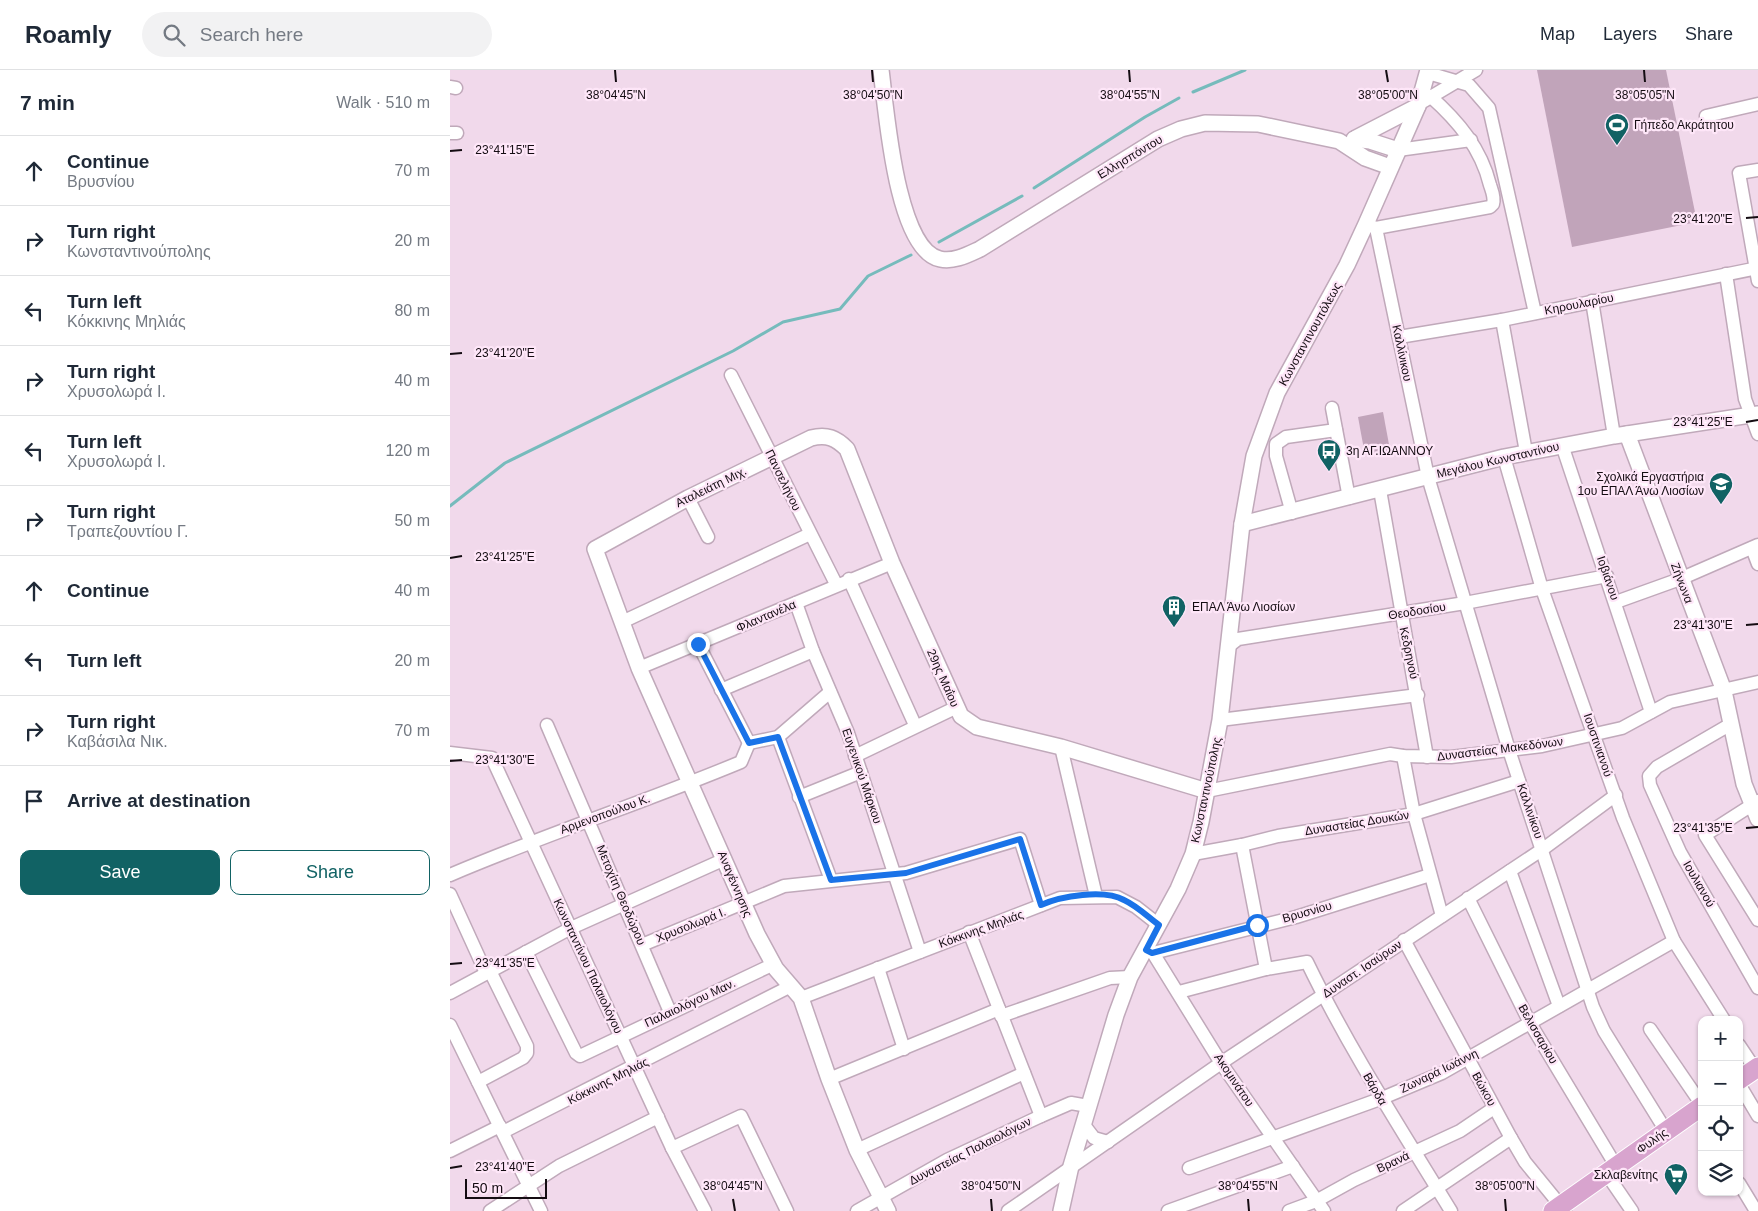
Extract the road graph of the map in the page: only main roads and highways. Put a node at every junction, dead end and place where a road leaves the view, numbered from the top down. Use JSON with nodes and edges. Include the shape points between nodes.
{"nodes":[{"id":1,"x":1756,"y":1068,"type":"edge"},
{"id":2,"x":1743,"y":1077,"type":"edge"},
{"id":3,"x":1698,"y":1112,"type":"edge"},
{"id":4,"x":1559,"y":1209,"type":"edge"}],
"edges":[{"from":1,"to":2,"type":"main road"},
{"from":3,"to":4,"type":"main road","name":"Φυλής","via":[[1611,1169]]}]}
